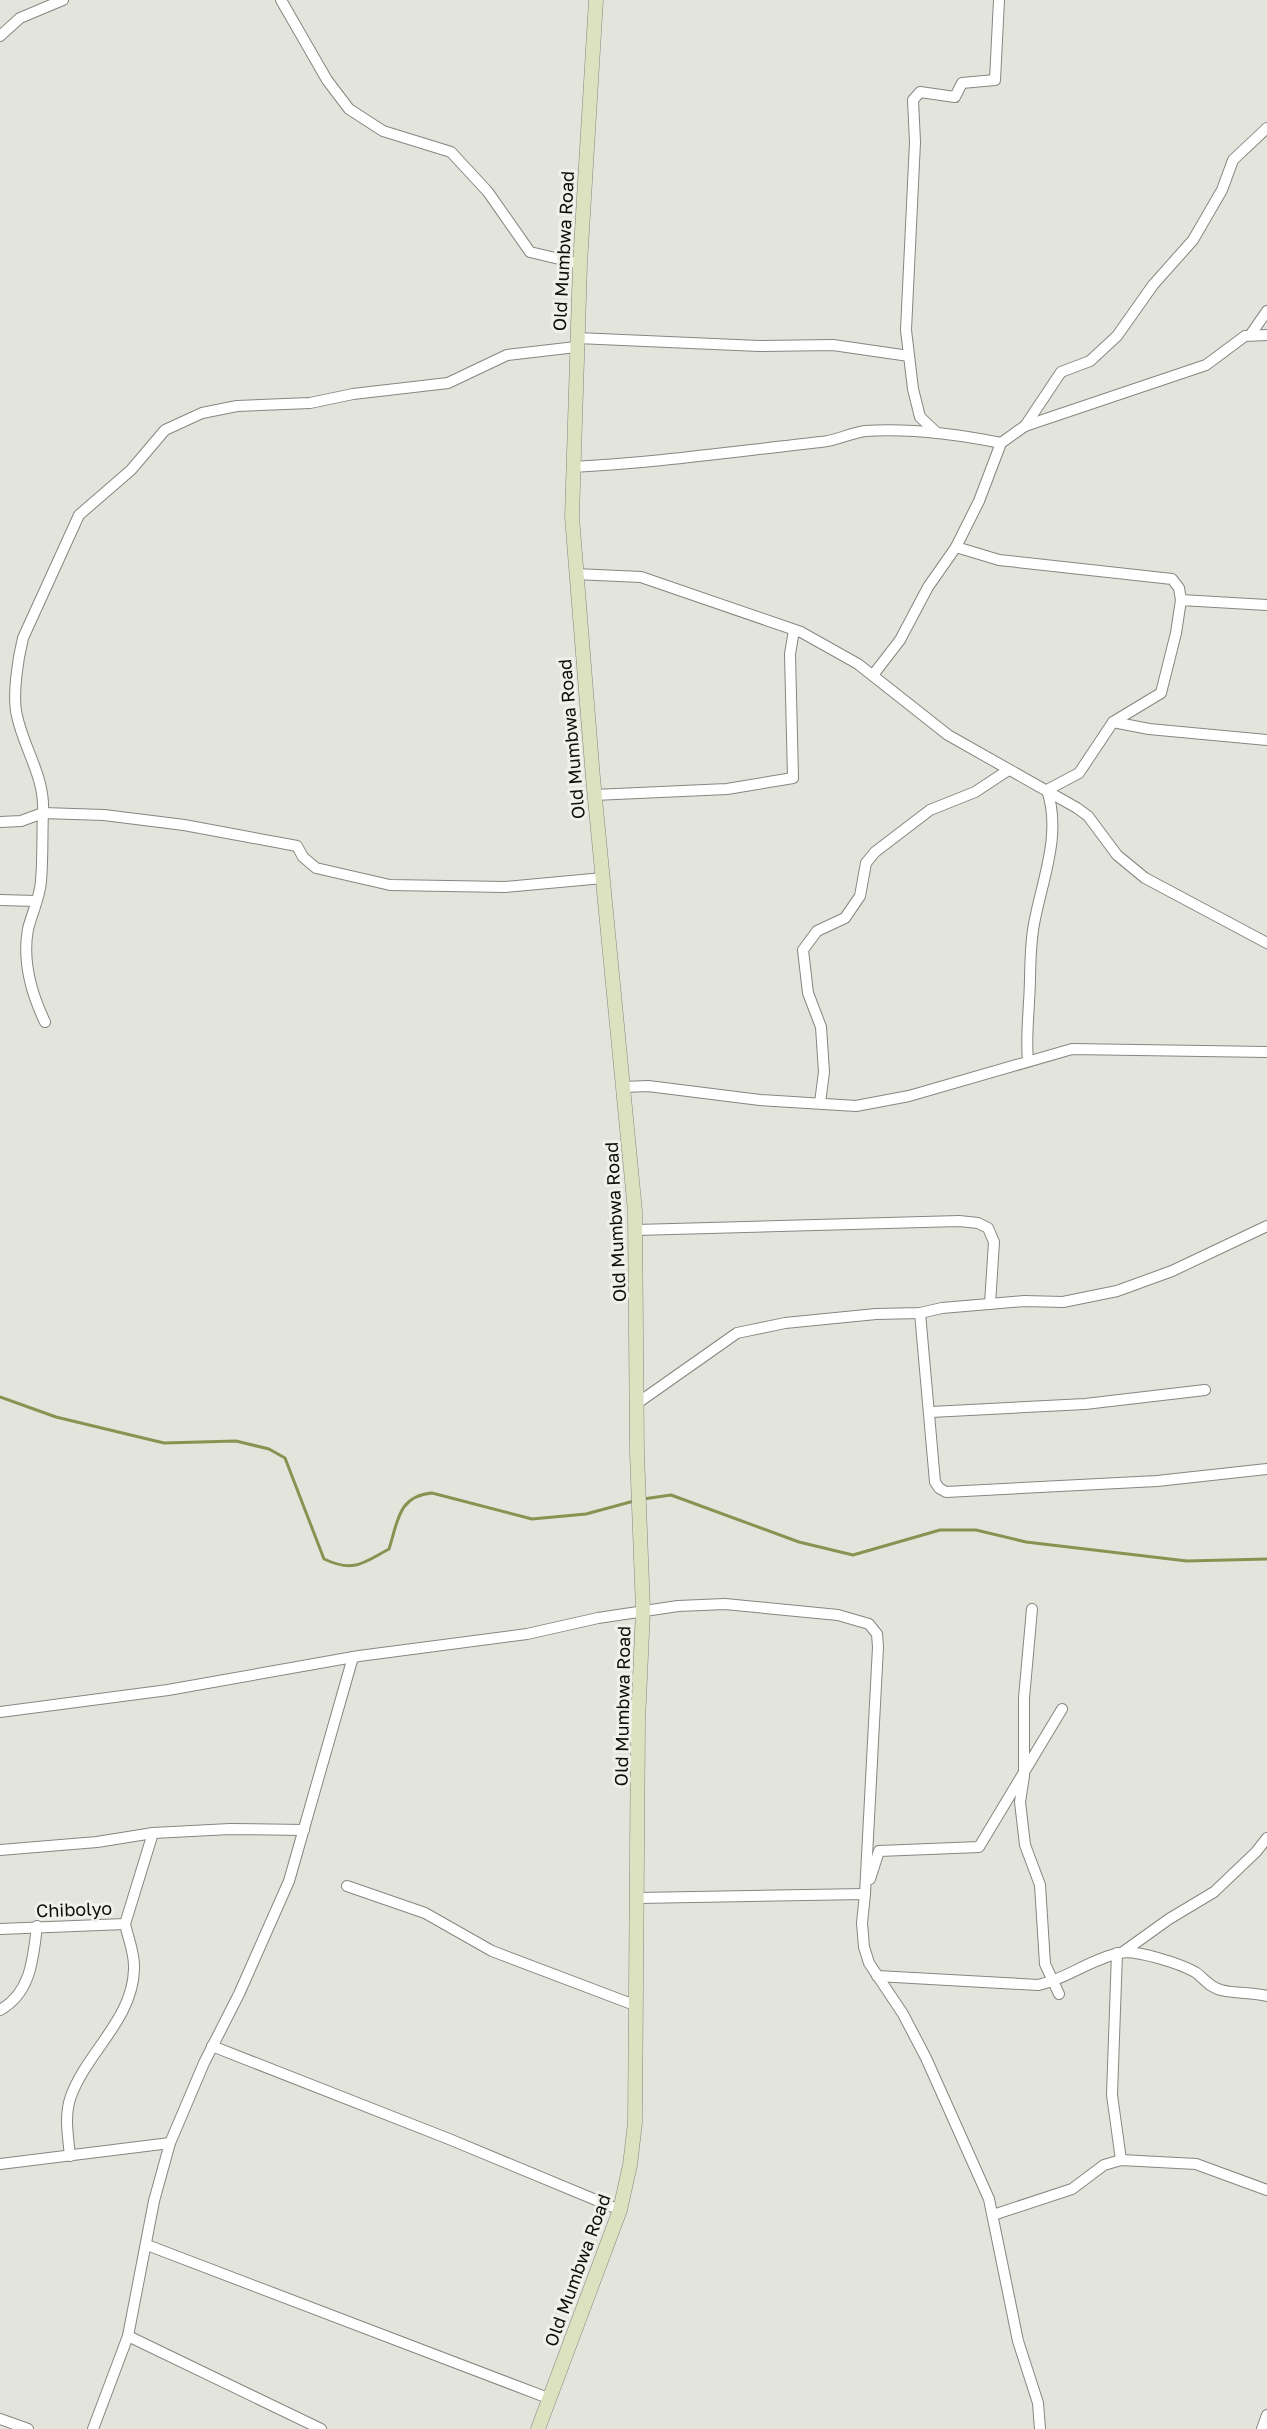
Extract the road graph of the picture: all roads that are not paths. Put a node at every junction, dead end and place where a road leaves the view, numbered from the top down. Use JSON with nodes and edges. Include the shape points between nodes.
{"nodes":[{"id":1,"x":63,"y":0,"type":"edge"},
{"id":2,"x":281,"y":0,"type":"edge"},
{"id":3,"x":596,"y":0,"type":"edge"},
{"id":4,"x":999,"y":0,"type":"edge"},
{"id":5,"x":0,"y":36,"type":"edge"},
{"id":6,"x":1267,"y":128,"type":"edge"},
{"id":7,"x":580,"y":264,"type":"junction"},
{"id":8,"x":1267,"y":311,"type":"edge"},
{"id":9,"x":1251,"y":334,"type":"junction"},
{"id":10,"x":1267,"y":335,"type":"edge"},
{"id":11,"x":576,"y":342,"type":"junction"},
{"id":12,"x":909,"y":356,"type":"junction"},
{"id":13,"x":1025,"y":426,"type":"junction"},
{"id":14,"x":937,"y":433,"type":"junction"},
{"id":15,"x":1001,"y":443,"type":"junction"},
{"id":16,"x":572,"y":467,"type":"junction"},
{"id":17,"x":956,"y":547,"type":"junction"},
{"id":18,"x":575,"y":574,"type":"junction"},
{"id":19,"x":1181,"y":600,"type":"junction"},
{"id":20,"x":1267,"y":605,"type":"edge"},
{"id":21,"x":794,"y":630,"type":"junction"},
{"id":22,"x":873,"y":675,"type":"junction"},
{"id":23,"x":1113,"y":722,"type":"junction"},
{"id":24,"x":1267,"y":740,"type":"edge"},
{"id":25,"x":1007,"y":771,"type":"junction"},
{"id":26,"x":1047,"y":790,"type":"junction"},
{"id":27,"x":594,"y":795,"type":"junction"},
{"id":28,"x":43,"y":813,"type":"junction"},
{"id":29,"x":0,"y":822,"type":"edge"},
{"id":30,"x":603,"y":878,"type":"junction"},
{"id":31,"x":0,"y":900,"type":"edge"},
{"id":32,"x":36,"y":901,"type":"junction"},
{"id":33,"x":1267,"y":943,"type":"edge"},
{"id":34,"x":45,"y":1022,"type":"dead end"},
{"id":35,"x":1267,"y":1052,"type":"edge"},
{"id":36,"x":1028,"y":1061,"type":"junction"},
{"id":37,"x":624,"y":1086,"type":"junction"},
{"id":38,"x":820,"y":1103,"type":"junction"},
{"id":39,"x":1267,"y":1226,"type":"edge"},
{"id":40,"x":636,"y":1230,"type":"junction"},
{"id":41,"x":990,"y":1304,"type":"junction"},
{"id":42,"x":920,"y":1313,"type":"junction"},
{"id":43,"x":1205,"y":1390,"type":"dead end"},
{"id":44,"x":639,"y":1402,"type":"junction"},
{"id":45,"x":931,"y":1412,"type":"junction"},
{"id":46,"x":1267,"y":1469,"type":"edge"},
{"id":47,"x":1032,"y":1609,"type":"dead end"},
{"id":48,"x":642,"y":1610,"type":"junction"},
{"id":49,"x":352,"y":1657,"type":"junction"},
{"id":50,"x":1062,"y":1708,"type":"dead end"},
{"id":51,"x":0,"y":1712,"type":"edge"},
{"id":52,"x":1024,"y":1776,"type":"junction"},
{"id":53,"x":304,"y":1830,"type":"junction"},
{"id":54,"x":153,"y":1833,"type":"junction"},
{"id":55,"x":1267,"y":1839,"type":"edge"},
{"id":56,"x":0,"y":1850,"type":"edge"},
{"id":57,"x":347,"y":1886,"type":"dead end"},
{"id":58,"x":865,"y":1894,"type":"junction"},
{"id":59,"x":638,"y":1898,"type":"junction"},
{"id":60,"x":125,"y":1924,"type":"junction"},
{"id":61,"x":37,"y":1926,"type":"junction"},
{"id":62,"x":0,"y":1929,"type":"edge"},
{"id":63,"x":1120,"y":1953,"type":"junction"},
{"id":64,"x":877,"y":1976,"type":"junction"},
{"id":65,"x":1053,"y":1982,"type":"junction"},
{"id":66,"x":1059,"y":1994,"type":"dead end"},
{"id":67,"x":1267,"y":1996,"type":"edge"},
{"id":68,"x":637,"y":2006,"type":"junction"},
{"id":69,"x":0,"y":2010,"type":"edge"},
{"id":70,"x":212,"y":2046,"type":"junction"},
{"id":71,"x":170,"y":2143,"type":"junction"},
{"id":72,"x":70,"y":2156,"type":"junction"},
{"id":73,"x":1121,"y":2160,"type":"junction"},
{"id":74,"x":0,"y":2164,"type":"edge"},
{"id":75,"x":1267,"y":2190,"type":"edge"},
{"id":76,"x":620,"y":2210,"type":"junction"},
{"id":77,"x":993,"y":2214,"type":"junction"},
{"id":78,"x":147,"y":2245,"type":"junction"},
{"id":79,"x":128,"y":2336,"type":"junction"},
{"id":80,"x":548,"y":2398,"type":"junction"},
{"id":81,"x":1267,"y":2415,"type":"edge"},
{"id":82,"x":0,"y":2419,"type":"edge"},
{"id":83,"x":28,"y":2429,"type":"edge"},
{"id":84,"x":93,"y":2429,"type":"edge"},
{"id":85,"x":321,"y":2429,"type":"edge"},
{"id":86,"x":538,"y":2429,"type":"edge"},
{"id":87,"x":1040,"y":2429,"type":"edge"},
{"id":88,"x":1262,"y":2429,"type":"edge"}],
"edges":[{"from":1,"to":5,"type":"street","via":[[20,18]]},
{"from":2,"to":7,"type":"street","via":[[327,80],[349,109],[383,131],[451,153],[488,192],[530,252]]},
{"from":3,"to":7,"type":"main road","name":"Old Mumbwa Road"},
{"from":4,"to":12,"type":"street","via":[[995,81],[962,84],[955,97],[920,92],[914,96],[906,330]]},
{"from":6,"to":13,"type":"street","via":[[1233,160],[1222,190],[1193,240],[1153,285],[1118,336],[1090,361],[1061,372]]},
{"from":7,"to":11,"type":"main road","name":"Old Mumbwa Road"},
{"from":8,"to":9,"type":"street"},
{"from":9,"to":10,"type":"street"},
{"from":9,"to":13,"type":"street","via":[[1206,365]]},
{"from":11,"to":12,"type":"street","via":[[833,345]]},
{"from":11,"to":16,"type":"main road","name":"Old Mumbwa Road"},
{"from":11,"to":28,"type":"street","via":[[507,355],[448,383],[310,403],[237,406],[202,413],[165,430],[131,470],[79,515],[23,638],[15,710],[39,774]]},
{"from":12,"to":14,"type":"street","via":[[920,417]]},
{"from":13,"to":15,"type":"street"},
{"from":14,"to":15,"type":"street"},
{"from":14,"to":16,"type":"street","via":[[863,432],[824,442],[633,464]]},
{"from":15,"to":17,"type":"street"},
{"from":16,"to":18,"type":"main road","name":"Old Mumbwa Road"},
{"from":17,"to":19,"type":"street","via":[[999,560],[1172,579]]},
{"from":17,"to":22,"type":"street","via":[[928,587],[900,640]]},
{"from":18,"to":21,"type":"street","via":[[641,578]]},
{"from":18,"to":27,"type":"main road","name":"Old Mumbwa Road"},
{"from":19,"to":20,"type":"street"},
{"from":19,"to":23,"type":"street","via":[[1161,693]]},
{"from":21,"to":22,"type":"street"},
{"from":21,"to":27,"type":"street","via":[[790,654],[793,778],[727,789]]},
{"from":22,"to":25,"type":"street","via":[[931,724]]},
{"from":23,"to":24,"type":"street"},
{"from":23,"to":26,"type":"street","via":[[1079,773]]},
{"from":25,"to":26,"type":"street"},
{"from":25,"to":38,"type":"street","via":[[975,792],[930,810],[875,852],[866,863],[860,896],[845,918],[817,931],[802,950],[808,993],[821,1027],[824,1072]]},
{"from":26,"to":33,"type":"street","via":[[1088,816],[1117,855],[1145,879]]},
{"from":26,"to":36,"type":"street","via":[[1052,807],[1050,860],[1030,953]]},
{"from":27,"to":30,"type":"main road","name":"Old Mumbwa Road"},
{"from":28,"to":29,"type":"street","via":[[21,821]]},
{"from":28,"to":30,"type":"street","via":[[104,815],[183,825],[297,846],[316,868],[390,885],[505,887]]},
{"from":28,"to":32,"type":"street","via":[[41,882]]},
{"from":30,"to":37,"type":"main road","name":"Old Mumbwa Road"},
{"from":31,"to":32,"type":"street"},
{"from":32,"to":34,"type":"street","via":[[26,959],[32,997]]},
{"from":35,"to":36,"type":"street","via":[[1072,1049]]},
{"from":36,"to":38,"type":"street","via":[[909,1096],[856,1106]]},
{"from":37,"to":38,"type":"street"},
{"from":37,"to":40,"type":"main road","name":"Old Mumbwa Road"},
{"from":39,"to":41,"type":"street","via":[[1153,1279],[1117,1291],[1063,1302],[1024,1300]]},
{"from":40,"to":41,"type":"street","via":[[978,1223],[988,1228],[994,1242]]},
{"from":40,"to":44,"type":"main road","name":"Old Mumbwa Road"},
{"from":41,"to":42,"type":"street"},
{"from":42,"to":44,"type":"street","via":[[785,1323],[737,1333]]},
{"from":42,"to":45,"type":"street"},
{"from":43,"to":45,"type":"street","via":[[1085,1404]]},
{"from":44,"to":48,"type":"main road","name":"Old Mumbwa Road"},
{"from":45,"to":46,"type":"street","via":[[935,1482],[939,1488],[954,1493],[1157,1481]]},
{"from":47,"to":52,"type":"street","via":[[1022,1734]]},
{"from":48,"to":49,"type":"street","via":[[527,1634]]},
{"from":48,"to":58,"type":"street","via":[[725,1604],[838,1615],[869,1624],[877,1634]]},
{"from":48,"to":59,"type":"main road","name":"Old Mumbwa Road"},
{"from":49,"to":51,"type":"street","via":[[168,1690]]},
{"from":49,"to":53,"type":"street"},
{"from":50,"to":52,"type":"street"},
{"from":52,"to":58,"type":"street","via":[[979,1847],[879,1851]]},
{"from":52,"to":65,"type":"street","via":[[1020,1802],[1025,1845],[1040,1885],[1045,1964]]},
{"from":53,"to":54,"type":"street"},
{"from":53,"to":70,"type":"street","via":[[289,1881]]},
{"from":54,"to":56,"type":"street"},
{"from":54,"to":60,"type":"street","name":"Chibolyo"},
{"from":55,"to":63,"type":"street","via":[[1214,1892]]},
{"from":57,"to":68,"type":"street","via":[[425,1913],[492,1951]]},
{"from":58,"to":59,"type":"street"},
{"from":58,"to":64,"type":"street","via":[[864,1947]]},
{"from":59,"to":68,"type":"main road","name":"Old Mumbwa Road"},
{"from":60,"to":61,"type":"street","name":"Chibolyo"},
{"from":60,"to":72,"type":"street","via":[[134,1959],[132,1987],[123,2010],[72,2096],[67,2117]]},
{"from":61,"to":62,"type":"street","name":"Chibolyo"},
{"from":61,"to":69,"type":"street","via":[[26,1984],[16,2000]]},
{"from":63,"to":65,"type":"street","via":[[1089,1963]]},
{"from":63,"to":67,"type":"street","via":[[1183,1966],[1221,1990]]},
{"from":63,"to":73,"type":"street","via":[[1112,2096]]},
{"from":64,"to":65,"type":"street","via":[[1014,1986]]},
{"from":64,"to":77,"type":"street","via":[[926,2058],[977,2168]]},
{"from":65,"to":66,"type":"street"},
{"from":68,"to":76,"type":"main road","name":"Old Mumbwa Road","via":[[635,2123]]},
{"from":70,"to":71,"type":"street"},
{"from":70,"to":76,"type":"street"},
{"from":71,"to":72,"type":"street"},
{"from":71,"to":78,"type":"street","via":[[154,2200]]},
{"from":72,"to":74,"type":"street"},
{"from":73,"to":75,"type":"street","via":[[1196,2164]]},
{"from":73,"to":77,"type":"street","via":[[1104,2165],[1072,2189]]},
{"from":76,"to":80,"type":"main road","name":"Old Mumbwa Road"},
{"from":77,"to":87,"type":"street","via":[[1018,2341],[1038,2403]]},
{"from":78,"to":79,"type":"street"},
{"from":78,"to":80,"type":"street"},
{"from":79,"to":84,"type":"street"},
{"from":79,"to":85,"type":"street"},
{"from":80,"to":86,"type":"main road","name":"Old Mumbwa Road"},
{"from":81,"to":88,"type":"street"},
{"from":82,"to":83,"type":"street"}]}
